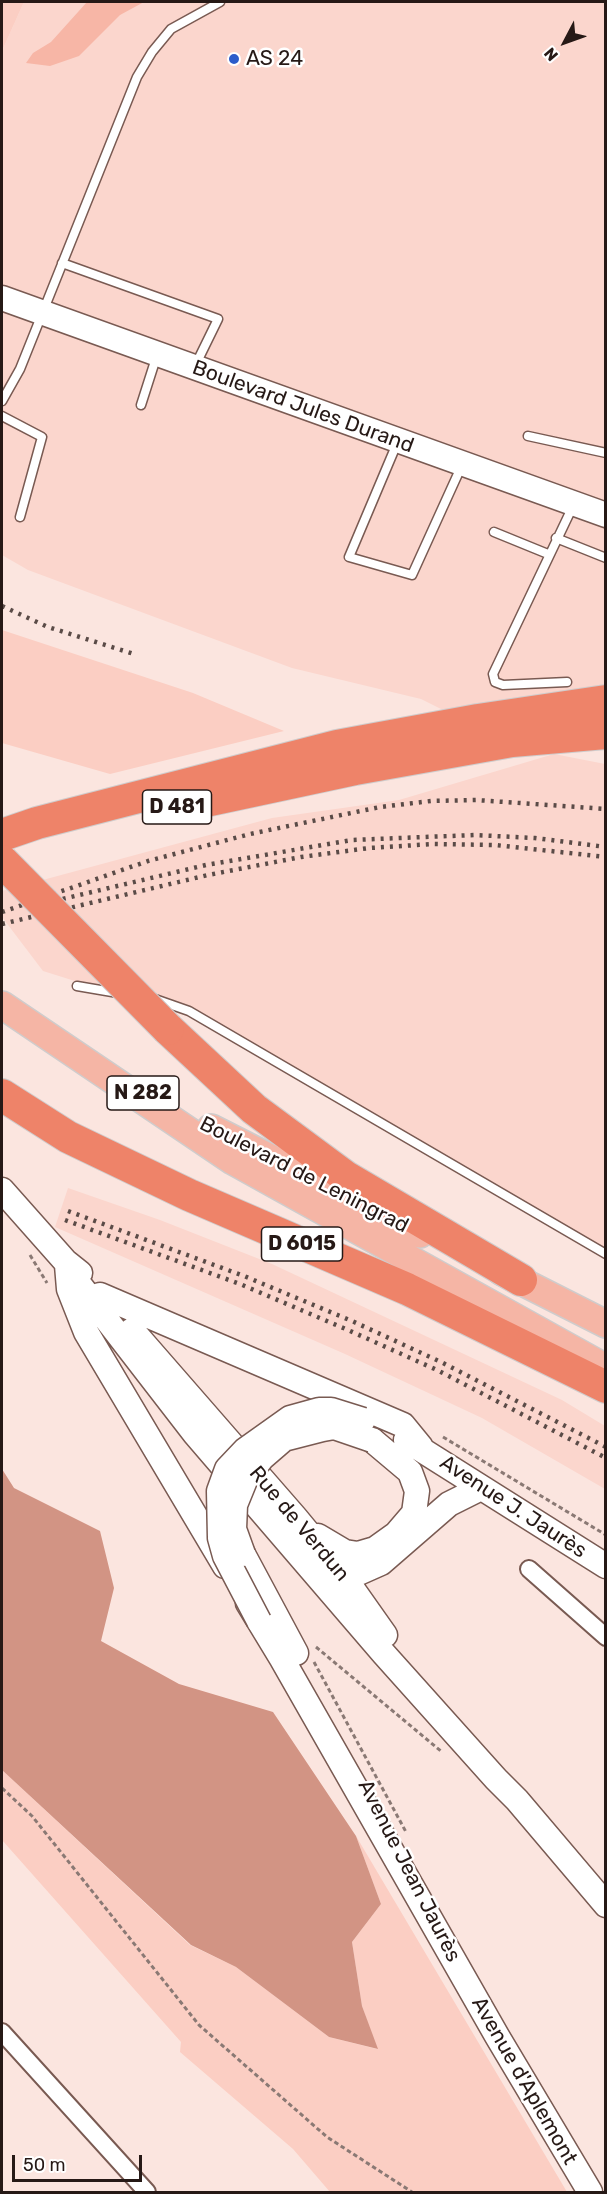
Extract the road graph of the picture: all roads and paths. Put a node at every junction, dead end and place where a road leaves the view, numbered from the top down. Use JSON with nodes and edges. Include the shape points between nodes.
{"nodes":[{"id":1,"x":219,"y":2,"type":"edge"},
{"id":2,"x":62,"y":262,"type":"junction"},
{"id":3,"x":2,"y":298,"type":"edge"},
{"id":4,"x":41,"y":313,"type":"junction"},
{"id":5,"x":157,"y":354,"type":"junction"},
{"id":6,"x":194,"y":368,"type":"junction"},
{"id":7,"x":2,"y":401,"type":"edge"},
{"id":8,"x":141,"y":405,"type":"dead end"},
{"id":9,"x":2,"y":416,"type":"edge"},
{"id":10,"x":528,"y":436,"type":"dead end"},
{"id":11,"x":398,"y":441,"type":"junction"},
{"id":12,"x":606,"y":453,"type":"edge"},
{"id":13,"x":462,"y":465,"type":"junction"},
{"id":14,"x":574,"y":504,"type":"junction"},
{"id":15,"x":606,"y":516,"type":"edge"},
{"id":16,"x":20,"y":517,"type":"dead end"},
{"id":17,"x":494,"y":532,"type":"dead end"},
{"id":18,"x":556,"y":538,"type":"junction"},
{"id":19,"x":548,"y":554,"type":"junction"},
{"id":20,"x":606,"y":558,"type":"edge"},
{"id":21,"x":567,"y":682,"type":"dead end"},
{"id":22,"x":606,"y":701,"type":"edge"},
{"id":23,"x":606,"y":734,"type":"edge"},
{"id":24,"x":346,"y":758,"type":"junction"},
{"id":25,"x":2,"y":835,"type":"edge"},
{"id":26,"x":2,"y":855,"type":"edge"},
{"id":27,"x":2,"y":861,"type":"edge"},
{"id":28,"x":77,"y":986,"type":"dead end"},
{"id":29,"x":2,"y":1005,"type":"edge"},
{"id":30,"x":74,"y":1056,"type":"junction"},
{"id":31,"x":2,"y":1095,"type":"edge"},
{"id":32,"x":2,"y":1190,"type":"edge"},
{"id":33,"x":606,"y":1254,"type":"edge"},
{"id":34,"x":66,"y":1263,"type":"junction"},
{"id":35,"x":521,"y":1280,"type":"junction"},
{"id":36,"x":100,"y":1295,"type":"junction"},
{"id":37,"x":606,"y":1324,"type":"edge"},
{"id":38,"x":606,"y":1368,"type":"edge"},
{"id":39,"x":606,"y":1387,"type":"edge"},
{"id":40,"x":368,"y":1430,"type":"junction"},
{"id":41,"x":421,"y":1448,"type":"junction"},
{"id":42,"x":481,"y":1488,"type":"junction"},
{"id":43,"x":295,"y":1517,"type":"junction"},
{"id":44,"x":300,"y":1557,"type":"junction"},
{"id":45,"x":381,"y":1563,"type":"junction"},
{"id":46,"x":606,"y":1566,"type":"edge"},
{"id":47,"x":529,"y":1569,"type":"dead end"},
{"id":48,"x":342,"y":1574,"type":"junction"},
{"id":49,"x":259,"y":1621,"type":"junction"},
{"id":50,"x":606,"y":1637,"type":"edge"},
{"id":51,"x":393,"y":1646,"type":"junction"},
{"id":52,"x":289,"y":1656,"type":"junction"},
{"id":53,"x":449,"y":1757,"type":"dead end"},
{"id":54,"x":2,"y":1788,"type":"edge"},
{"id":55,"x":518,"y":1800,"type":"junction"},
{"id":56,"x":606,"y":1905,"type":"edge"},
{"id":57,"x":459,"y":1970,"type":"joint"},
{"id":58,"x":2,"y":2032,"type":"edge"},
{"id":59,"x":147,"y":2193,"type":"edge"},
{"id":60,"x":412,"y":2193,"type":"edge"},
{"id":61,"x":590,"y":2193,"type":"edge"}],
"edges":[{"from":1,"to":2,"type":"lane","via":[[171,29],[137,76]]},
{"from":2,"to":4,"type":"lane"},
{"from":2,"to":6,"type":"lane","via":[[218,319]]},
{"from":3,"to":4,"type":"main road","name":"Boulevard Jules Durand"},
{"from":4,"to":5,"type":"main road","name":"Boulevard Jules Durand"},
{"from":4,"to":7,"type":"lane","via":[[20,369]]},
{"from":5,"to":6,"type":"main road","name":"Boulevard Jules Durand"},
{"from":5,"to":8,"type":"lane"},
{"from":6,"to":11,"type":"main road","name":"Boulevard Jules Durand"},
{"from":9,"to":16,"type":"lane","via":[[42,437]]},
{"from":10,"to":12,"type":"lane"},
{"from":11,"to":13,"type":"main road","name":"Boulevard Jules Durand"},
{"from":11,"to":13,"type":"lane","via":[[349,556],[412,574]]},
{"from":13,"to":14,"type":"main road","name":"Boulevard Jules Durand"},
{"from":14,"to":15,"type":"main road","name":"Boulevard Jules Durand"},
{"from":14,"to":18,"type":"lane"},
{"from":17,"to":19,"type":"lane"},
{"from":18,"to":19,"type":"lane"},
{"from":18,"to":20,"type":"lane"},
{"from":19,"to":21,"type":"lane","via":[[493,674],[495,682],[503,685]]},
{"from":22,"to":24,"type":"highway","number":"D 481","via":[[478,720]]},
{"from":23,"to":24,"type":"highway","number":"D 481"},
{"from":24,"to":25,"type":"highway","number":"D 481","via":[[37,823]]},
{"from":24,"to":26,"type":"highway","number":"D 481","via":[[105,822]]},
{"from":27,"to":35,"type":"highway","bridge":true,"via":[[168,1029],[254,1109],[346,1177]]},
{"from":28,"to":33,"type":"lane","via":[[163,1000],[189,1011]]},
{"from":29,"to":30,"type":"main road","number":"N 282"},
{"from":30,"to":35,"type":"main road","name":"Boulevard de Leningrad","number":"N 282","via":[[380,1216]]},
{"from":30,"to":38,"type":"main road","name":"Boulevard de Leningrad","number":"N 282","via":[[233,1161]]},
{"from":31,"to":39,"type":"highway","number":"D 6015","via":[[68,1137],[189,1196],[407,1289]]},
{"from":32,"to":34,"type":"main road","name":"Rue de Verdun"},
{"from":34,"to":36,"type":"main road","name":"Rue de Verdun"},
{"from":34,"to":44,"type":"main road","name":"Rue de Verdun","via":[[81,1289],[163,1395]]},
{"from":34,"to":49,"type":"main road","via":[[69,1289],[86,1332]]},
{"from":35,"to":37,"type":"main road","name":"Boulevard de Leningrad"},
{"from":36,"to":41,"type":"main road","via":[[403,1425]]},
{"from":36,"to":43,"type":"main road","name":"Rue de Verdun"},
{"from":40,"to":41,"type":"main road"},
{"from":40,"to":43,"type":"main road","via":[[410,1472],[417,1491],[414,1512],[396,1534],[375,1549],[358,1554],[345,1552]]},
{"from":40,"to":49,"type":"main road","bridge":true,"via":[[331,1410],[319,1410],[290,1418],[244,1450],[226,1469],[219,1491],[220,1538],[225,1556]]},
{"from":40,"to":52,"type":"main road","name":"Avenue Jean Jaurès","bridge":true,"via":[[334,1427],[284,1439],[246,1478],[235,1505],[234,1529]]},
{"from":41,"to":42,"type":"main road","name":"Avenue J. Jaurès"},
{"from":42,"to":45,"type":"main road","via":[[449,1504]]},
{"from":42,"to":46,"type":"main road","name":"Avenue J. Jaurès"},
{"from":43,"to":48,"type":"main road","name":"Rue de Verdun"},
{"from":44,"to":48,"type":"main road","via":[[330,1574]]},
{"from":44,"to":55,"type":"main road","name":"Rue de Verdun"},
{"from":45,"to":48,"type":"main road","via":[[362,1573]]},
{"from":45,"to":51,"type":"main road","via":[[375,1574],[373,1599]]},
{"from":47,"to":50,"type":"street"},
{"from":48,"to":51,"type":"main road","name":"Rue de Verdun"},
{"from":49,"to":52,"type":"main road"},
{"from":51,"to":55,"type":"main road","name":"Rue de Verdun","via":[[503,1774]]},
{"from":52,"to":53,"type":"path","via":[[313,1645]]},
{"from":52,"to":57,"type":"main road","name":"Avenue Jean Jaurès"},
{"from":54,"to":60,"type":"path","via":[[32,1816],[199,2025],[327,2137]]},
{"from":55,"to":56,"type":"main road","name":"Rue de Verdun"},
{"from":57,"to":61,"type":"main road","name":"Avenue d'Aplemont"},
{"from":58,"to":59,"type":"street"}]}
